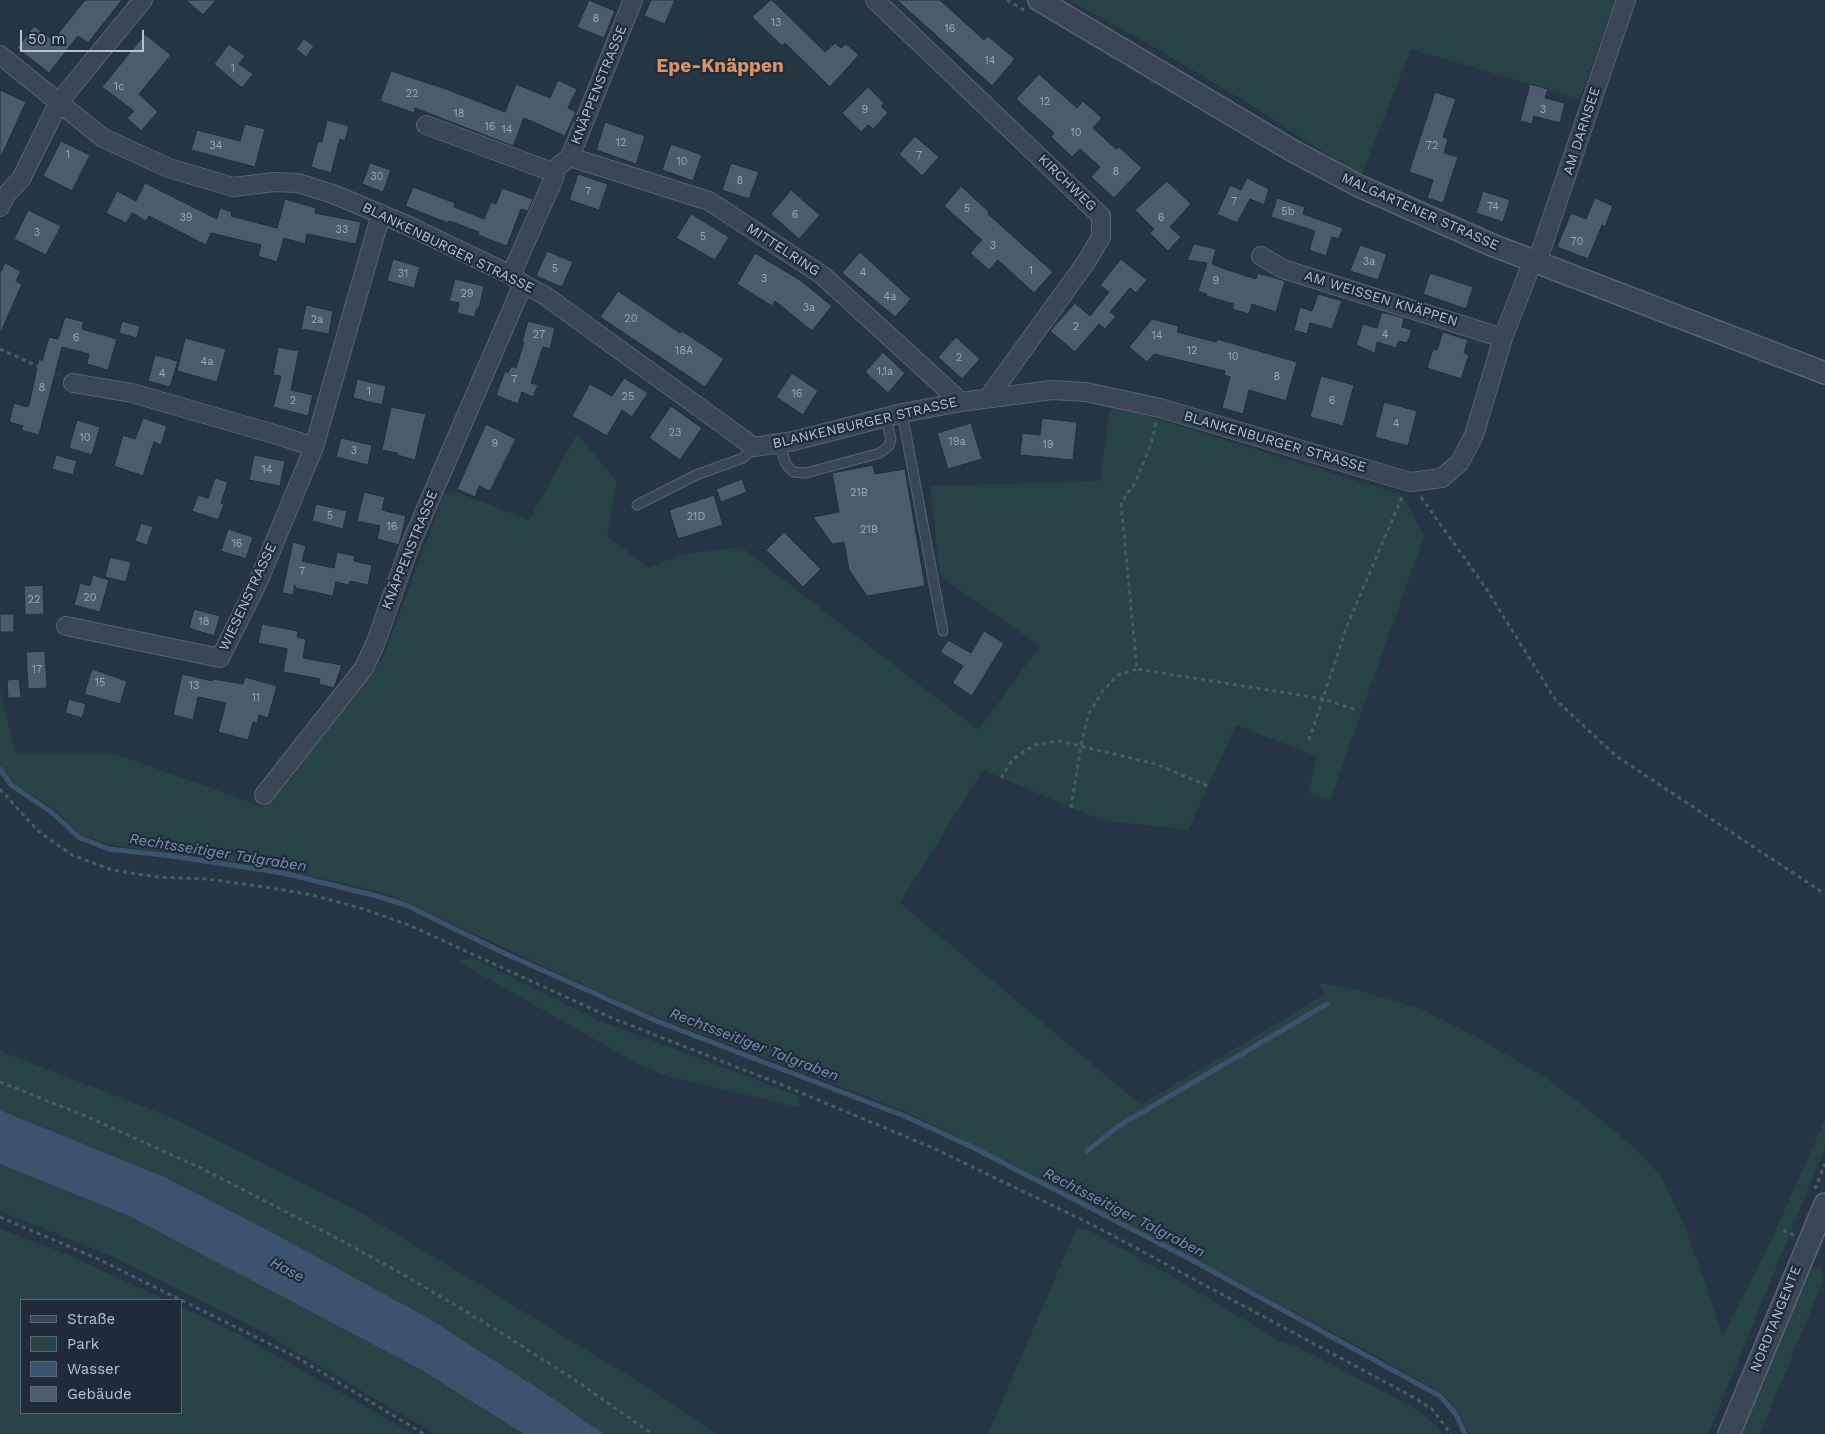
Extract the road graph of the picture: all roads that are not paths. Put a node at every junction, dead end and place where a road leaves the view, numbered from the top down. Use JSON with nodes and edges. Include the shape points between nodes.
{"nodes":[{"id":1,"x":144,"y":0,"type":"edge"},
{"id":2,"x":633,"y":0,"type":"edge"},
{"id":3,"x":875,"y":0,"type":"edge"},
{"id":4,"x":1040,"y":0,"type":"edge"},
{"id":5,"x":1626,"y":0,"type":"edge"},
{"id":6,"x":0,"y":55,"type":"edge"},
{"id":7,"x":59,"y":102,"type":"junction"},
{"id":8,"x":426,"y":125,"type":"dead end"},
{"id":9,"x":570,"y":158,"type":"junction"},
{"id":10,"x":555,"y":173,"type":"junction"},
{"id":11,"x":0,"y":206,"type":"edge"},
{"id":12,"x":381,"y":214,"type":"junction"},
{"id":13,"x":1261,"y":256,"type":"dead end"},
{"id":14,"x":1535,"y":261,"type":"junction"},
{"id":15,"x":517,"y":280,"type":"junction"},
{"id":16,"x":1504,"y":338,"type":"junction"},
{"id":17,"x":1825,"y":373,"type":"edge"},
{"id":18,"x":73,"y":383,"type":"road end"},
{"id":19,"x":988,"y":398,"type":"junction"},
{"id":20,"x":961,"y":402,"type":"junction"},
{"id":21,"x":894,"y":416,"type":"junction"},
{"id":22,"x":779,"y":444,"type":"junction"},
{"id":23,"x":314,"y":447,"type":"junction"},
{"id":24,"x":754,"y":448,"type":"junction"},
{"id":25,"x":637,"y":505,"type":"dead end"},
{"id":26,"x":66,"y":626,"type":"dead end"},
{"id":27,"x":943,"y":631,"type":"dead end"},
{"id":28,"x":264,"y":795,"type":"dead end"},
{"id":29,"x":1825,"y":1204,"type":"edge"},
{"id":30,"x":1729,"y":1434,"type":"edge"}],
"edges":[{"from":1,"to":7,"type":"street"},
{"from":2,"to":9,"type":"street","name":"KNÄPPENSTRASSE"},
{"from":3,"to":19,"type":"street","name":"KIRCHWEG","via":[[1102,216],[1101,237],[1087,261]]},
{"from":4,"to":14,"type":"street","name":"MALGARTENER STRASSE","via":[[1293,151],[1359,186]]},
{"from":5,"to":14,"type":"street","name":"AM DARNSEE"},
{"from":6,"to":7,"type":"street","name":"BLANKENBURGER STRASSE"},
{"from":7,"to":11,"type":"street","via":[[21,179]]},
{"from":7,"to":12,"type":"street","name":"BLANKENBURGER STRASSE","via":[[102,138],[169,168],[233,187],[298,183]]},
{"from":8,"to":10,"type":"street"},
{"from":9,"to":10,"type":"street","name":"KNÄPPENSTRASSE","via":[[556,168]]},
{"from":9,"to":20,"type":"street","name":"MITTELRING","via":[[708,200],[822,275]]},
{"from":10,"to":15,"type":"street","name":"KNÄPPENSTRASSE"},
{"from":12,"to":15,"type":"street","name":"BLANKENBURGER STRASSE"},
{"from":12,"to":23,"type":"street","name":"WIESENSTRASSE"},
{"from":13,"to":16,"type":"street","name":"AM WEISSEN KNÄPPEN","via":[[1283,269]]},
{"from":14,"to":16,"type":"street","name":"BLANKENBURGER STRASSE"},
{"from":14,"to":17,"type":"street","name":"MALGARTENER STRASSE"},
{"from":15,"to":24,"type":"street","name":"BLANKENBURGER STRASSE","via":[[544,295]]},
{"from":15,"to":28,"type":"street","name":"KNÄPPENSTRASSE","via":[[364,668]]},
{"from":16,"to":19,"type":"street","name":"BLANKENBURGER STRASSE","via":[[1474,435],[1460,462],[1442,478],[1410,482],[1160,408],[1086,392],[1052,390]]},
{"from":18,"to":23,"type":"street","via":[[132,393]]},
{"from":19,"to":20,"type":"street","name":"BLANKENBURGER STRASSE"},
{"from":20,"to":21,"type":"street","name":"BLANKENBURGER STRASSE"},
{"from":21,"to":22,"type":"street","name":"BLANKENBURGER STRASSE"},
{"from":21,"to":22,"type":"lane","via":[[889,446],[880,453],[806,472],[793,472],[786,464]]},
{"from":21,"to":27,"type":"lane"},
{"from":22,"to":24,"type":"street","name":"BLANKENBURGER STRASSE"},
{"from":23,"to":26,"type":"street","name":"WIESENSTRASSE","via":[[258,582],[220,658]]},
{"from":24,"to":25,"type":"lane","via":[[743,458],[696,475]]},
{"from":29,"to":30,"type":"street","name":"NORDTANGENTE"}]}
